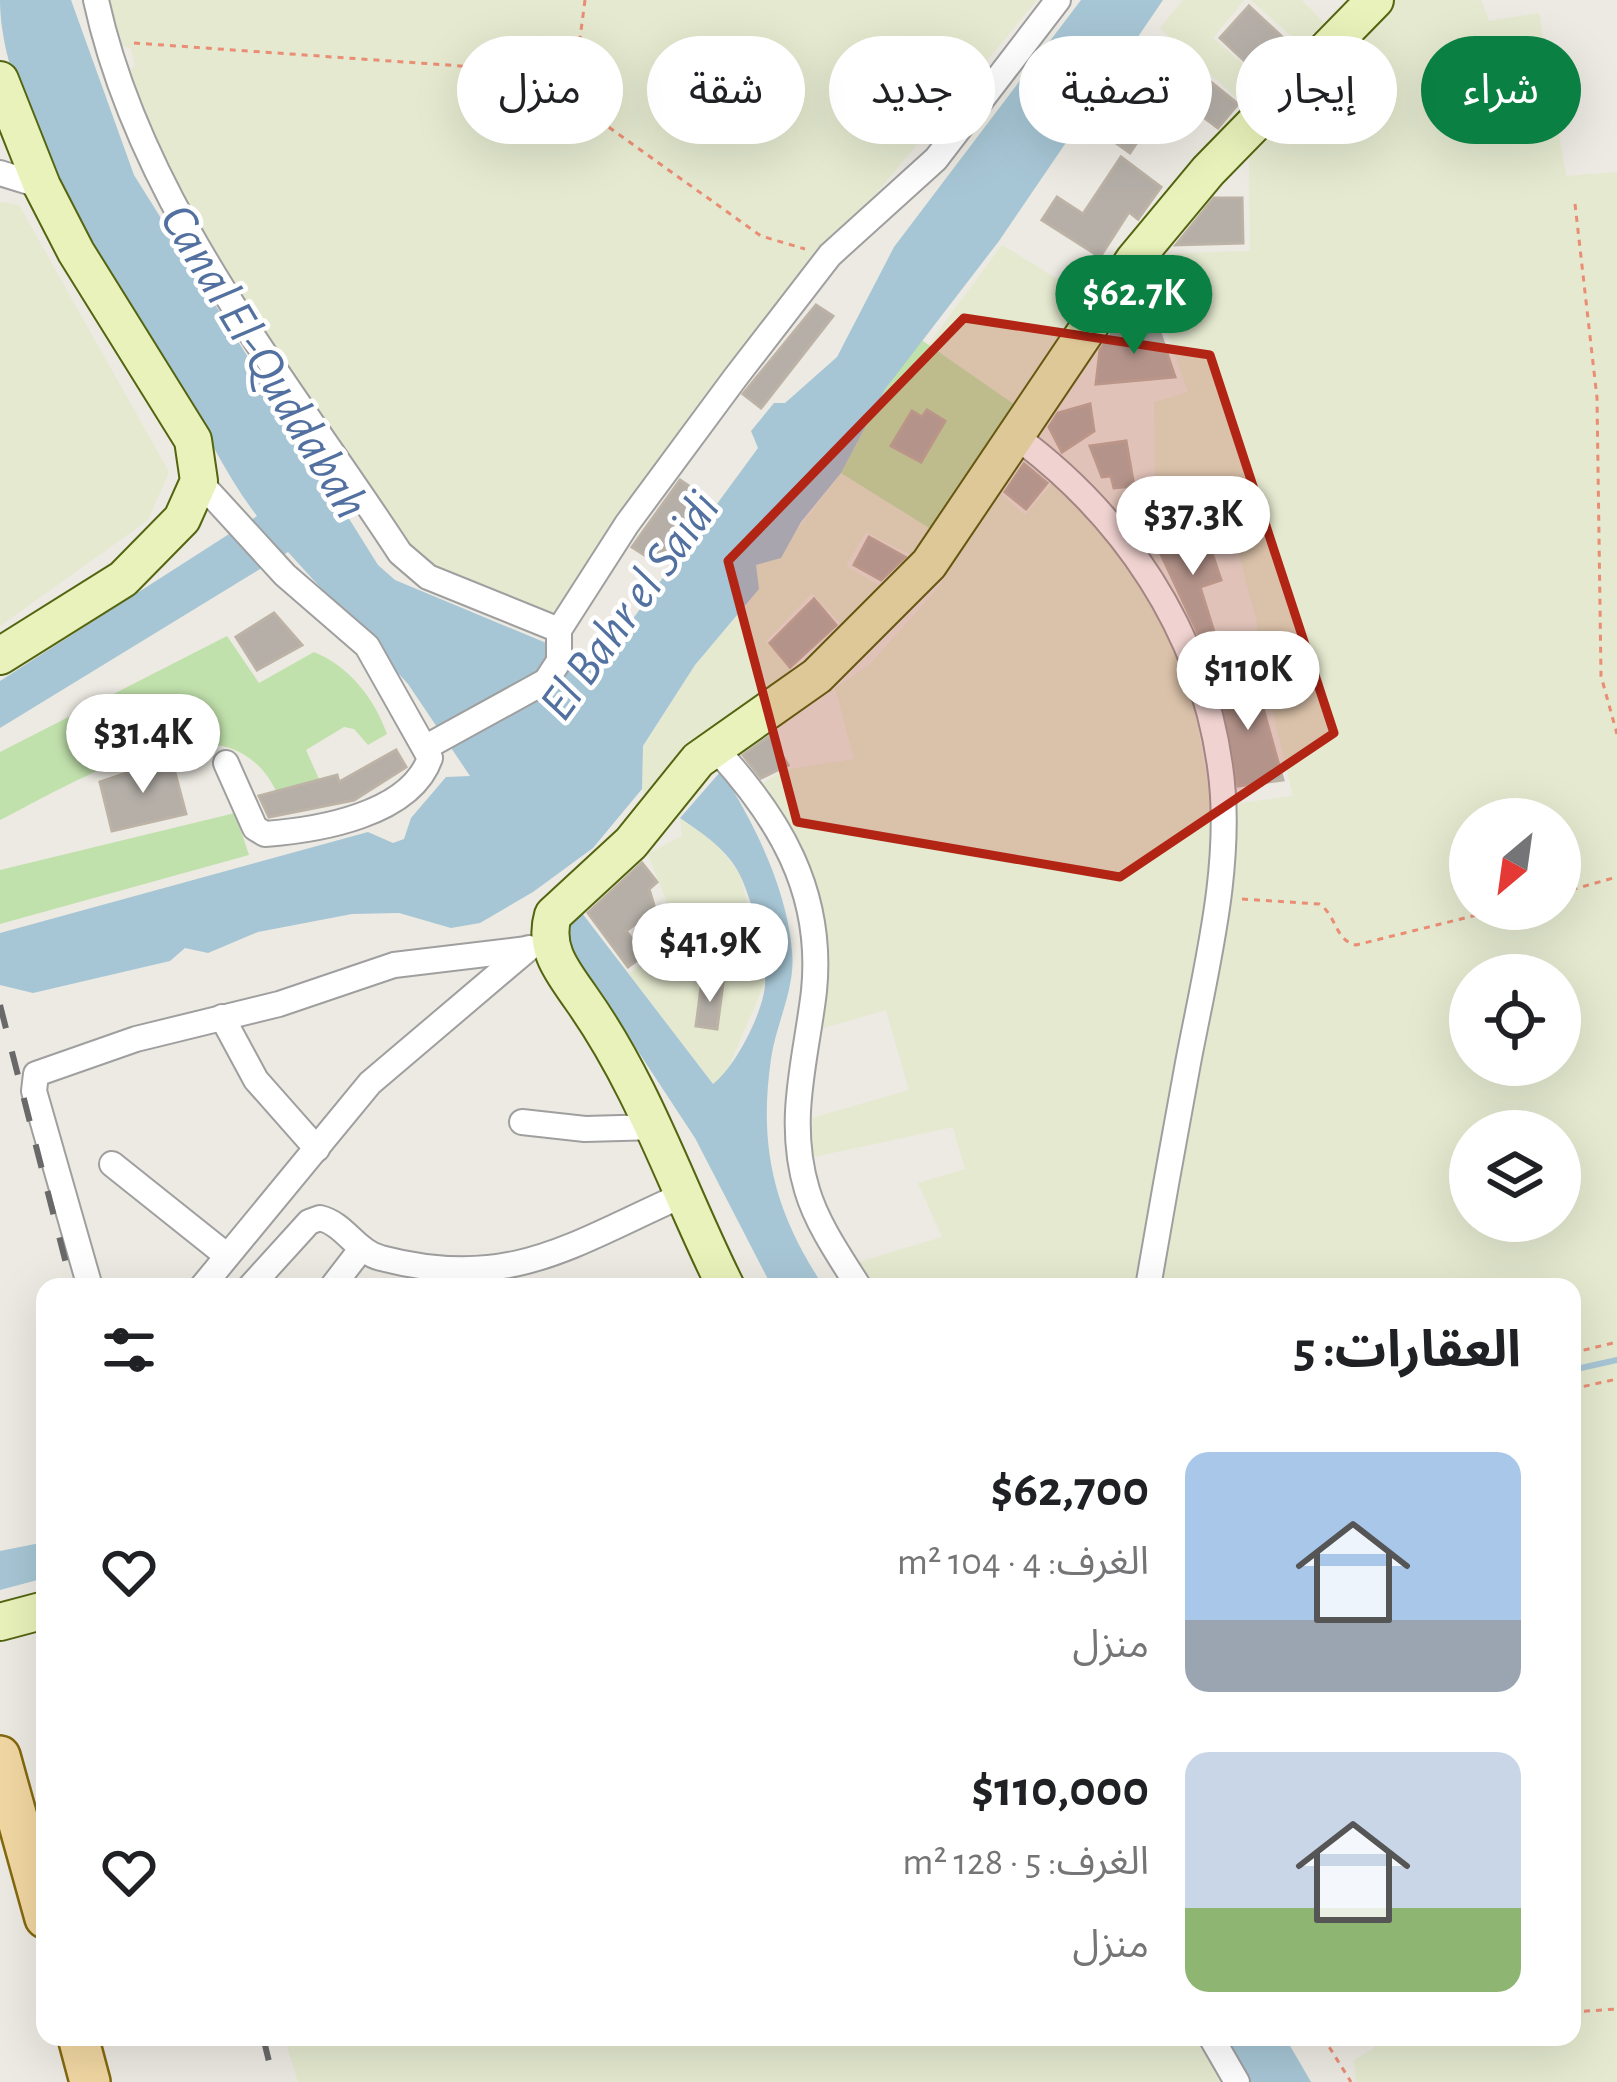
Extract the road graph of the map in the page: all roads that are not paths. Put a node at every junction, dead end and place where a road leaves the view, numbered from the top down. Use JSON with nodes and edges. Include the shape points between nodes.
{"nodes":[{"id":1,"x":96,"y":0,"type":"edge"},
{"id":2,"x":1058,"y":0,"type":"edge"},
{"id":3,"x":1375,"y":0,"type":"edge"},
{"id":4,"x":0,"y":80,"type":"edge"},
{"id":5,"x":0,"y":173,"type":"edge"},
{"id":6,"x":42,"y":186,"type":"junction"},
{"id":7,"x":1014,"y":436,"type":"junction"},
{"id":8,"x":199,"y":481,"type":"junction"},
{"id":9,"x":149,"y":548,"type":"junction"},
{"id":10,"x":559,"y":630,"type":"junction"},
{"id":11,"x":0,"y":633,"type":"edge"},
{"id":12,"x":0,"y":656,"type":"edge"},
{"id":13,"x":428,"y":746,"type":"junction"},
{"id":14,"x":705,"y":753,"type":"junction"},
{"id":15,"x":226,"y":763,"type":"dead end"},
{"id":16,"x":555,"y":918,"type":"junction"},
{"id":17,"x":222,"y":1017,"type":"junction"},
{"id":18,"x":522,"y":1122,"type":"dead end"},
{"id":19,"x":656,"y":1127,"type":"junction"},
{"id":20,"x":317,"y":1148,"type":"junction"},
{"id":21,"x":112,"y":1164,"type":"dead end"},
{"id":22,"x":683,"y":1196,"type":"junction"},
{"id":23,"x":362,"y":1249,"type":"junction"},
{"id":24,"x":226,"y":1255,"type":"junction"},
{"id":25,"x":89,"y":1278,"type":"edge"},
{"id":26,"x":209,"y":1278,"type":"edge"},
{"id":27,"x":258,"y":1278,"type":"edge"},
{"id":28,"x":339,"y":1278,"type":"edge"},
{"id":29,"x":722,"y":1278,"type":"edge"},
{"id":30,"x":854,"y":1278,"type":"edge"},
{"id":31,"x":1150,"y":1278,"type":"edge"},
{"id":32,"x":36,"y":1612,"type":"edge"},
{"id":33,"x":0,"y":1622,"type":"edge"},
{"id":34,"x":0,"y":1756,"type":"edge"},
{"id":35,"x":36,"y":1886,"type":"edge"},
{"id":36,"x":1216,"y":2046,"type":"edge"},
{"id":37,"x":1238,"y":2082,"type":"edge"}],
"edges":[{"from":1,"to":10,"type":"street","via":[[142,150],[168,202],[400,553],[428,577]]},
{"from":2,"to":10,"type":"street","via":[[928,168],[830,255],[627,524]]},
{"from":3,"to":7,"type":"main road","via":[[1160,227]]},
{"from":4,"to":6,"type":"main road"},
{"from":5,"to":6,"type":"street"},
{"from":6,"to":8,"type":"main road","via":[[193,440]]},
{"from":7,"to":14,"type":"main road","via":[[897,602],[817,676]]},
{"from":7,"to":31,"type":"street","via":[[1050,461],[1142,561],[1213,725],[1221,770],[1216,898]]},
{"from":8,"to":9,"type":"main road","via":[[182,519]]},
{"from":8,"to":13,"type":"street","via":[[367,646]]},
{"from":9,"to":11,"type":"main road"},
{"from":9,"to":12,"type":"main road","via":[[123,579]]},
{"from":10,"to":13,"type":"street","via":[[559,661],[546,681]]},
{"from":13,"to":15,"type":"street","via":[[426,770],[396,799],[273,834],[255,828]]},
{"from":14,"to":16,"type":"main road"},
{"from":14,"to":30,"type":"street","via":[[761,798],[810,904],[814,993],[799,1064],[798,1147],[807,1192]]},
{"from":16,"to":17,"type":"street"},
{"from":16,"to":19,"type":"main road","via":[[555,958]]},
{"from":16,"to":20,"type":"street","via":[[370,1083]]},
{"from":17,"to":20,"type":"street","via":[[256,1080]]},
{"from":17,"to":25,"type":"street","via":[[33,1078]]},
{"from":18,"to":19,"type":"street"},
{"from":19,"to":22,"type":"main road"},
{"from":20,"to":24,"type":"street"},
{"from":21,"to":24,"type":"street"},
{"from":22,"to":23,"type":"street","via":[[530,1264],[476,1270]]},
{"from":22,"to":29,"type":"main road"},
{"from":23,"to":27,"type":"street","via":[[332,1221],[314,1219]]},
{"from":23,"to":28,"type":"street"},
{"from":24,"to":26,"type":"street"},
{"from":32,"to":33,"type":"main road"},
{"from":34,"to":35,"type":"main road"},
{"from":36,"to":37,"type":"street"}]}
